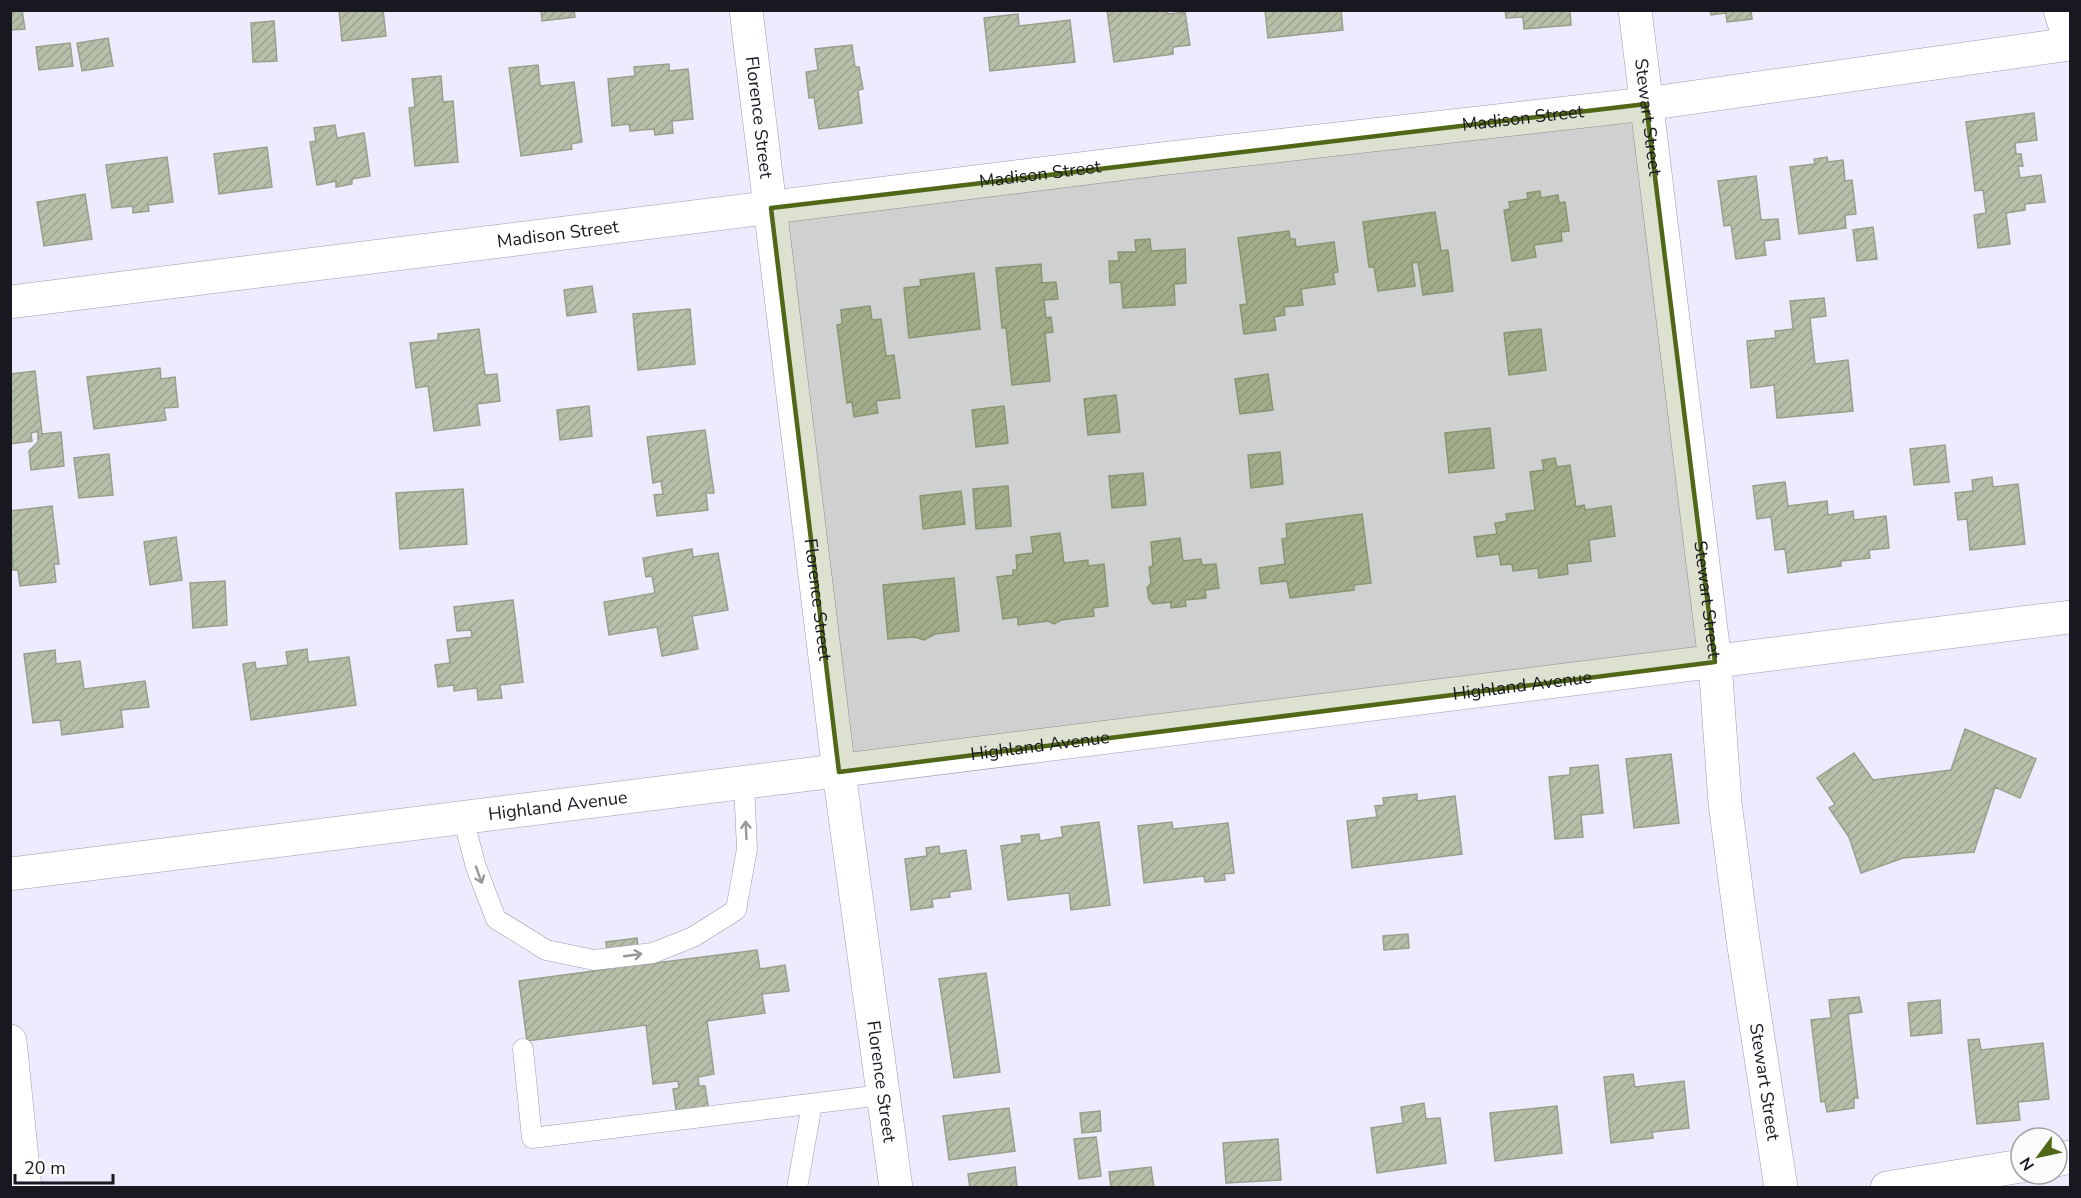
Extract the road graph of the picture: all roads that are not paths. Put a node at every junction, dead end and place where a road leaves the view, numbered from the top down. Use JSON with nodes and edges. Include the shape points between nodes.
{"nodes":[{"id":1,"x":746,"y":10,"type":"edge"},
{"id":2,"x":1635,"y":10,"type":"edge"},
{"id":3,"x":2060,"y":10,"type":"edge"},
{"id":4,"x":2070,"y":43,"type":"edge"},
{"id":5,"x":1646,"y":104,"type":"junction"},
{"id":6,"x":771,"y":208,"type":"junction"},
{"id":7,"x":10,"y":302,"type":"edge"},
{"id":8,"x":2070,"y":617,"type":"edge"},
{"id":9,"x":1715,"y":662,"type":"junction"},
{"id":10,"x":839,"y":772,"type":"junction"},
{"id":11,"x":744,"y":784,"type":"junction"},
{"id":12,"x":463,"y":819,"type":"junction"},
{"id":13,"x":10,"y":874,"type":"edge"},
{"id":14,"x":10,"y":1041,"type":"edge"},
{"id":15,"x":523,"y":1049,"type":"dead end"},
{"id":16,"x":882,"y":1095,"type":"junction"},
{"id":17,"x":812,"y":1104,"type":"junction"},
{"id":18,"x":2009,"y":1168,"type":"edge"},
{"id":19,"x":25,"y":1188,"type":"edge"},
{"id":20,"x":797,"y":1188,"type":"edge"},
{"id":21,"x":896,"y":1188,"type":"edge"},
{"id":22,"x":1781,"y":1188,"type":"edge"},
{"id":23,"x":1887,"y":1188,"type":"edge"}],
"edges":[{"from":1,"to":6,"type":"street","name":"Florence Street"},
{"from":2,"to":5,"type":"street","name":"Stewart Street"},
{"from":3,"to":4,"type":"street"},
{"from":4,"to":5,"type":"street","name":"Madison Street"},
{"from":5,"to":6,"type":"street","name":"Madison Street"},
{"from":5,"to":9,"type":"street","name":"Stewart Street"},
{"from":6,"to":7,"type":"street","name":"Madison Street"},
{"from":6,"to":10,"type":"street","name":"Florence Street"},
{"from":8,"to":9,"type":"street","name":"Highland Avenue"},
{"from":9,"to":10,"type":"street","name":"Highland Avenue"},
{"from":9,"to":22,"type":"street","name":"Stewart Street","via":[[1728,826]]},
{"from":10,"to":11,"type":"street","name":"Highland Avenue"},
{"from":10,"to":16,"type":"street","name":"Florence Street"},
{"from":11,"to":12,"type":"street","name":"Highland Avenue"},
{"from":12,"to":11,"type":"lane","one_way":true,"via":[[496,919],[546,950],[594,960],[653,952],[693,937],[736,910],[747,849]]},
{"from":12,"to":13,"type":"street","name":"Highland Avenue"},
{"from":14,"to":19,"type":"street"},
{"from":15,"to":17,"type":"lane","via":[[532,1138]]},
{"from":16,"to":17,"type":"lane"},
{"from":16,"to":21,"type":"street","name":"Florence Street"},
{"from":17,"to":20,"type":"lane"},
{"from":18,"to":23,"type":"street"}]}
